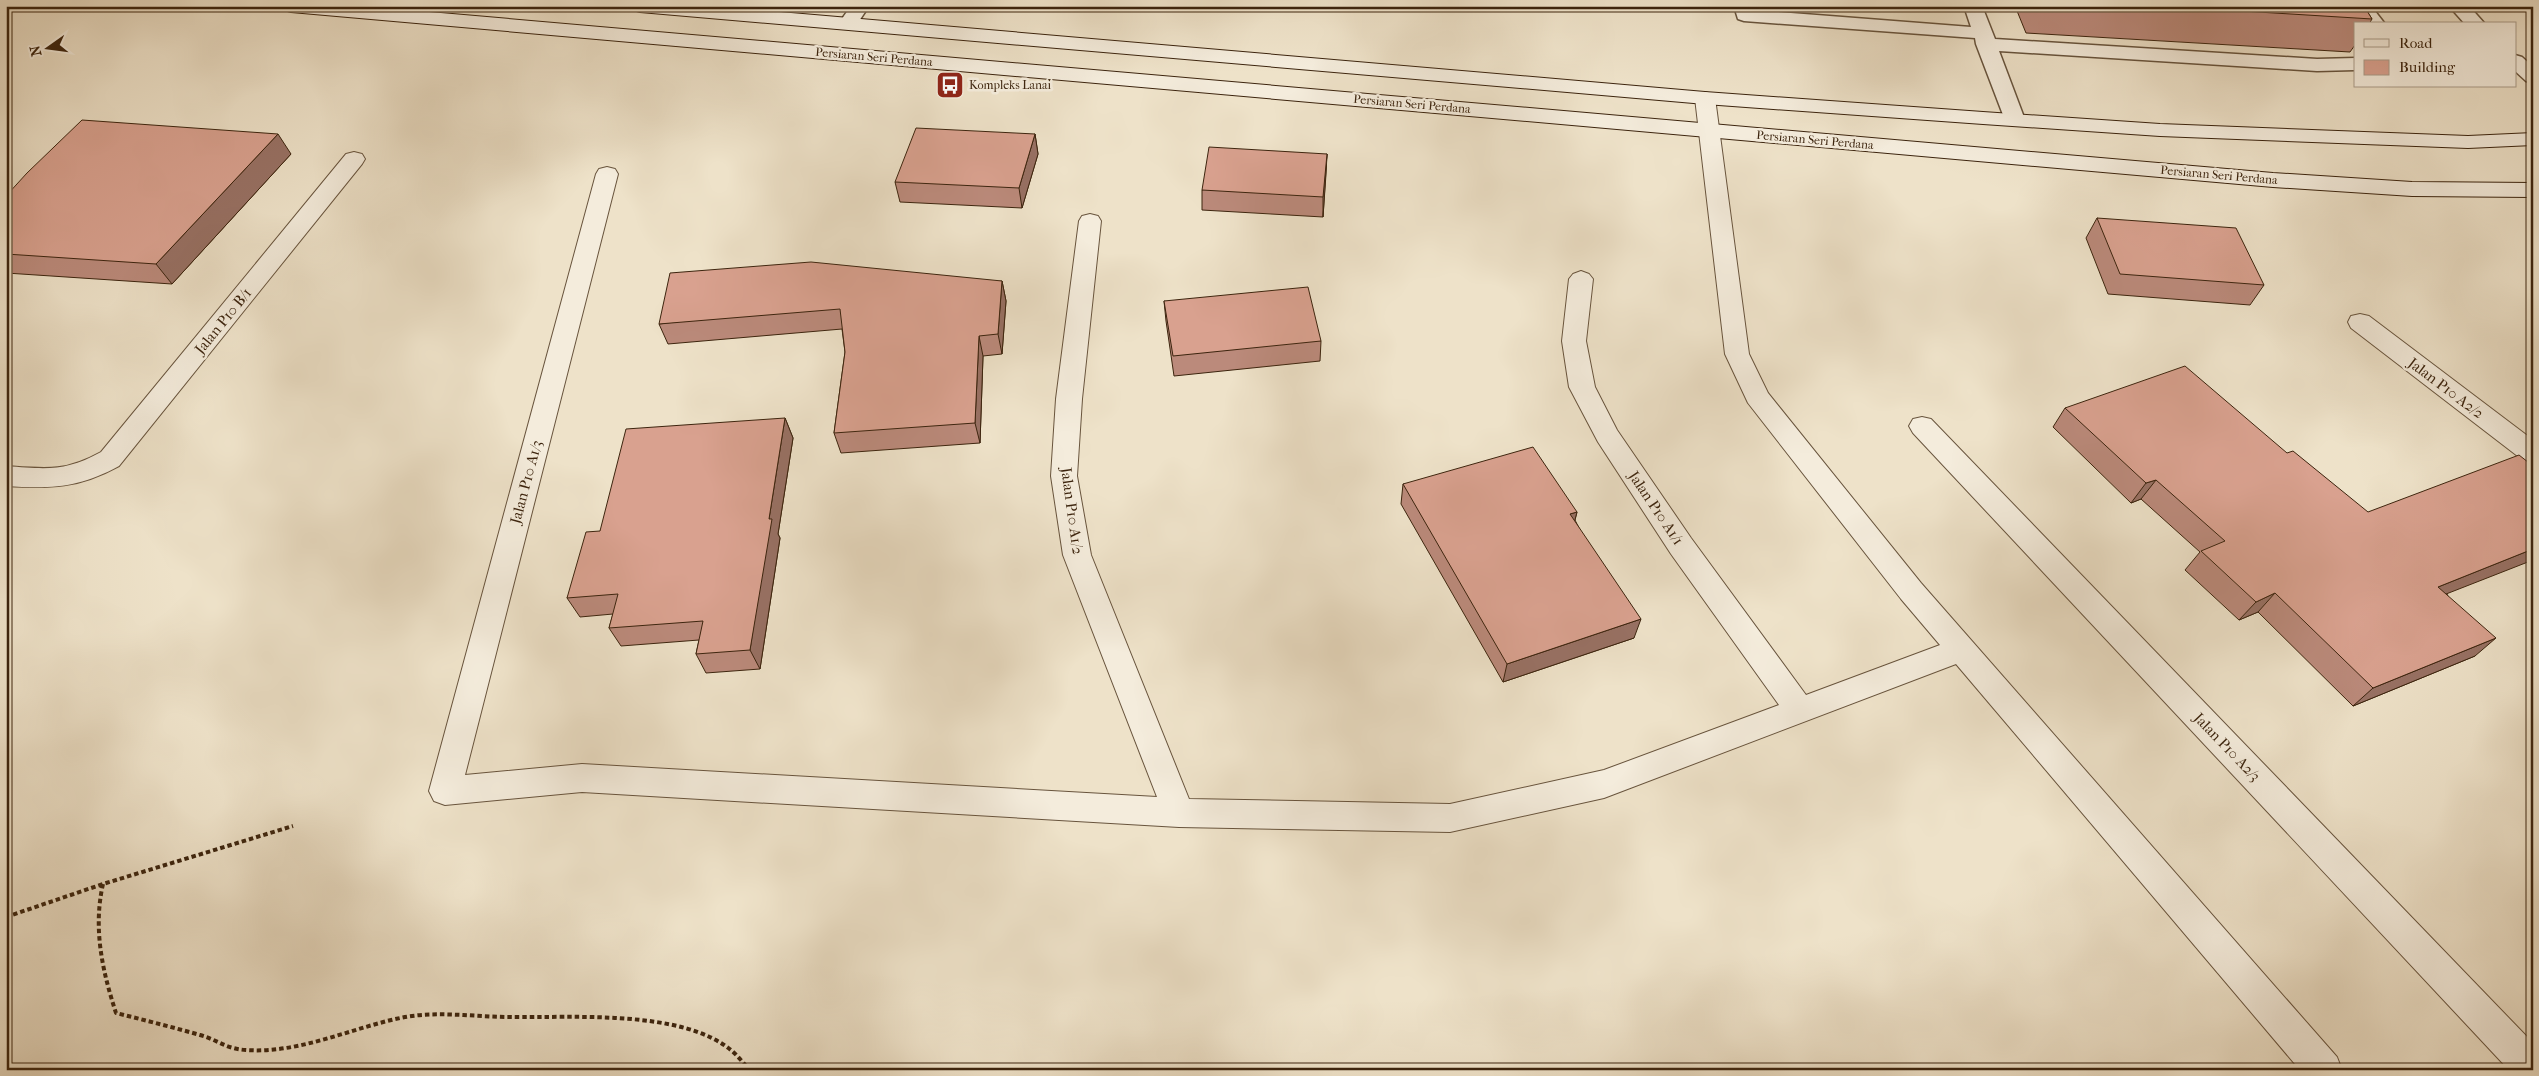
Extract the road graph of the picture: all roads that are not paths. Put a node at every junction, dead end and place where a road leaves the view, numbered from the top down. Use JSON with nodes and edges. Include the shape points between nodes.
{"nodes":[{"id":1,"x":291,"y":6,"type":"edge"},
{"id":2,"x":640,"y":6,"type":"edge"},
{"id":3,"x":860,"y":6,"type":"edge"},
{"id":4,"x":1743,"y":6,"type":"edge"},
{"id":5,"x":1973,"y":6,"type":"edge"},
{"id":6,"x":2361,"y":6,"type":"edge"},
{"id":7,"x":2458,"y":6,"type":"edge"},
{"id":8,"x":734,"y":10,"type":"edge"},
{"id":9,"x":2374,"y":22,"type":"edge"},
{"id":10,"x":2474,"y":22,"type":"edge"},
{"id":11,"x":848,"y":24,"type":"junction"},
{"id":12,"x":1983,"y":38,"type":"junction"},
{"id":13,"x":2516,"y":62,"type":"edge"},
{"id":14,"x":2354,"y":64,"type":"edge"},
{"id":15,"x":2533,"y":77,"type":"edge"},
{"id":16,"x":1705,"y":98,"type":"junction"},
{"id":17,"x":2015,"y":120,"type":"junction"},
{"id":18,"x":1708,"y":130,"type":"junction"},
{"id":19,"x":2533,"y":138,"type":"edge"},
{"id":20,"x":354,"y":159,"type":"dead end"},
{"id":21,"x":607,"y":174,"type":"dead end"},
{"id":22,"x":2533,"y":190,"type":"edge"},
{"id":23,"x":1090,"y":221,"type":"dead end"},
{"id":24,"x":1581,"y":279,"type":"dead end"},
{"id":25,"x":2360,"y":322,"type":"dead end"},
{"id":26,"x":1922,"y":426,"type":"dead end"},
{"id":27,"x":2533,"y":454,"type":"edge"},
{"id":28,"x":6,"y":476,"type":"edge"},
{"id":29,"x":1962,"y":649,"type":"junction"},
{"id":30,"x":1802,"y":711,"type":"junction"},
{"id":31,"x":1179,"y":812,"type":"junction"},
{"id":32,"x":2533,"y":1069,"type":"edge"},
{"id":33,"x":2324,"y":1070,"type":"edge"}],
"edges":[{"from":1,"to":18,"type":"street","name":"Persiaran Seri Perdana"},
{"from":2,"to":8,"type":"street"},
{"from":3,"to":11,"type":"lane"},
{"from":4,"to":12,"type":"lane","via":[[1744,15]]},
{"from":5,"to":12,"type":"lane"},
{"from":6,"to":9,"type":"lane"},
{"from":7,"to":10,"type":"lane"},
{"from":8,"to":11,"type":"street"},
{"from":11,"to":16,"type":"street"},
{"from":12,"to":14,"type":"lane","via":[[2316,65]]},
{"from":12,"to":17,"type":"lane"},
{"from":13,"to":15,"type":"lane"},
{"from":16,"to":17,"type":"street"},
{"from":16,"to":18,"type":"street"},
{"from":17,"to":19,"type":"street","via":[[2160,130],[2438,140]]},
{"from":18,"to":22,"type":"street","name":"Persiaran Seri Perdana","via":[[2283,181],[2412,189]]},
{"from":18,"to":29,"type":"street","via":[[1737,354],[1757,397],[1911,591]]},
{"from":20,"to":28,"type":"street","name":"Jalan P10 B/1","via":[[110,460],[86,474],[61,480]]},
{"from":21,"to":31,"type":"street","name":"Jalan P10 A1/3","via":[[445,791],[582,778]]},
{"from":23,"to":31,"type":"street","name":"Jalan P10 A1/2","via":[[1069,399],[1064,476],[1077,555]]},
{"from":24,"to":30,"type":"street","name":"Jalan P10 A1/1","via":[[1574,341],[1582,387],[1606,435],[1681,546]]},
{"from":25,"to":27,"type":"street","name":"Jalan P10 A2/2"},
{"from":26,"to":32,"type":"street","name":"Jalan P10 A2/3"},
{"from":29,"to":30,"type":"street"},
{"from":29,"to":33,"type":"street"},
{"from":30,"to":31,"type":"street","via":[[1604,784],[1450,818]]}]}
